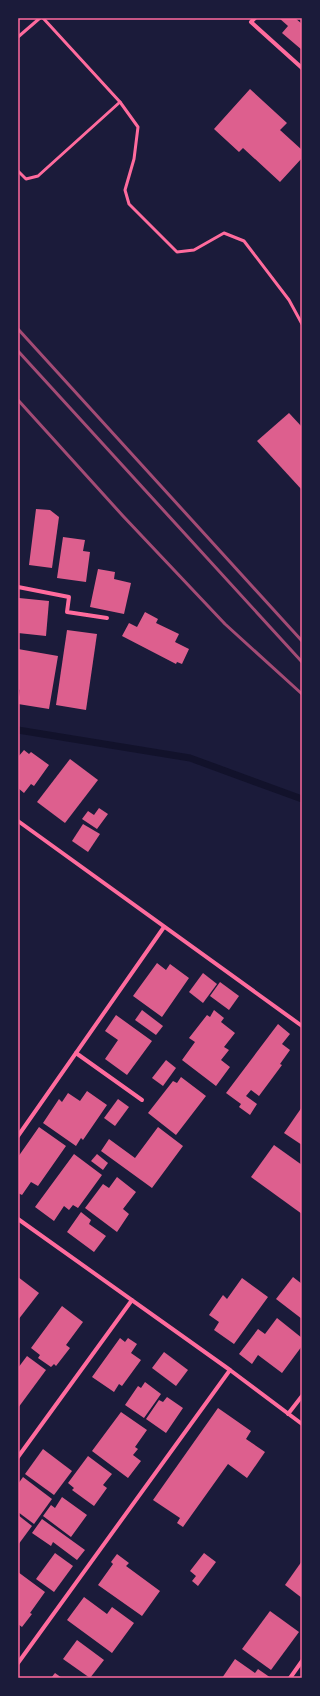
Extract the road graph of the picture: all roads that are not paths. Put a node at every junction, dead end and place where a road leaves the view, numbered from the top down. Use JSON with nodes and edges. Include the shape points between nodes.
{"nodes":[{"id":1,"x":41,"y":18,"type":"edge"},
{"id":2,"x":255,"y":18,"type":"edge"},
{"id":3,"x":18,"y":37,"type":"edge"},
{"id":4,"x":302,"y":68,"type":"edge"},
{"id":5,"x":120,"y":102,"type":"junction"},
{"id":6,"x":18,"y":171,"type":"edge"},
{"id":7,"x":302,"y":324,"type":"edge"},
{"id":8,"x":18,"y":587,"type":"edge"},
{"id":9,"x":107,"y":618,"type":"dead end"},
{"id":10,"x":18,"y":821,"type":"edge"},
{"id":11,"x":164,"y":927,"type":"junction"},
{"id":12,"x":302,"y":1026,"type":"edge"},
{"id":13,"x":76,"y":1054,"type":"junction"},
{"id":14,"x":142,"y":1100,"type":"dead end"},
{"id":15,"x":18,"y":1136,"type":"edge"},
{"id":16,"x":18,"y":1219,"type":"edge"},
{"id":17,"x":132,"y":1300,"type":"junction"},
{"id":18,"x":230,"y":1370,"type":"junction"},
{"id":19,"x":302,"y":1396,"type":"edge"},
{"id":20,"x":288,"y":1414,"type":"junction"},
{"id":21,"x":302,"y":1424,"type":"edge"},
{"id":22,"x":18,"y":1457,"type":"edge"},
{"id":23,"x":302,"y":1661,"type":"edge"},
{"id":24,"x":18,"y":1662,"type":"edge"},
{"id":25,"x":290,"y":1678,"type":"edge"}],
"edges":[{"from":1,"to":3,"type":"lane"},
{"from":1,"to":5,"type":"lane"},
{"from":2,"to":4,"type":"street","via":[[251,22]]},
{"from":5,"to":6,"type":"lane","via":[[38,176],[26,179]]},
{"from":5,"to":7,"type":"lane","via":[[138,127],[134,159],[125,190],[129,204],[177,252],[194,250],[224,233],[244,241],[289,300]]},
{"from":8,"to":9,"type":"street","via":[[69,597],[67,612]]},
{"from":10,"to":11,"type":"street"},
{"from":11,"to":12,"type":"street"},
{"from":11,"to":13,"type":"street"},
{"from":13,"to":14,"type":"street"},
{"from":13,"to":15,"type":"street"},
{"from":16,"to":17,"type":"street"},
{"from":17,"to":18,"type":"street"},
{"from":17,"to":22,"type":"street"},
{"from":18,"to":20,"type":"street"},
{"from":18,"to":24,"type":"street"},
{"from":19,"to":20,"type":"street"},
{"from":20,"to":21,"type":"street"},
{"from":23,"to":25,"type":"street"}]}
